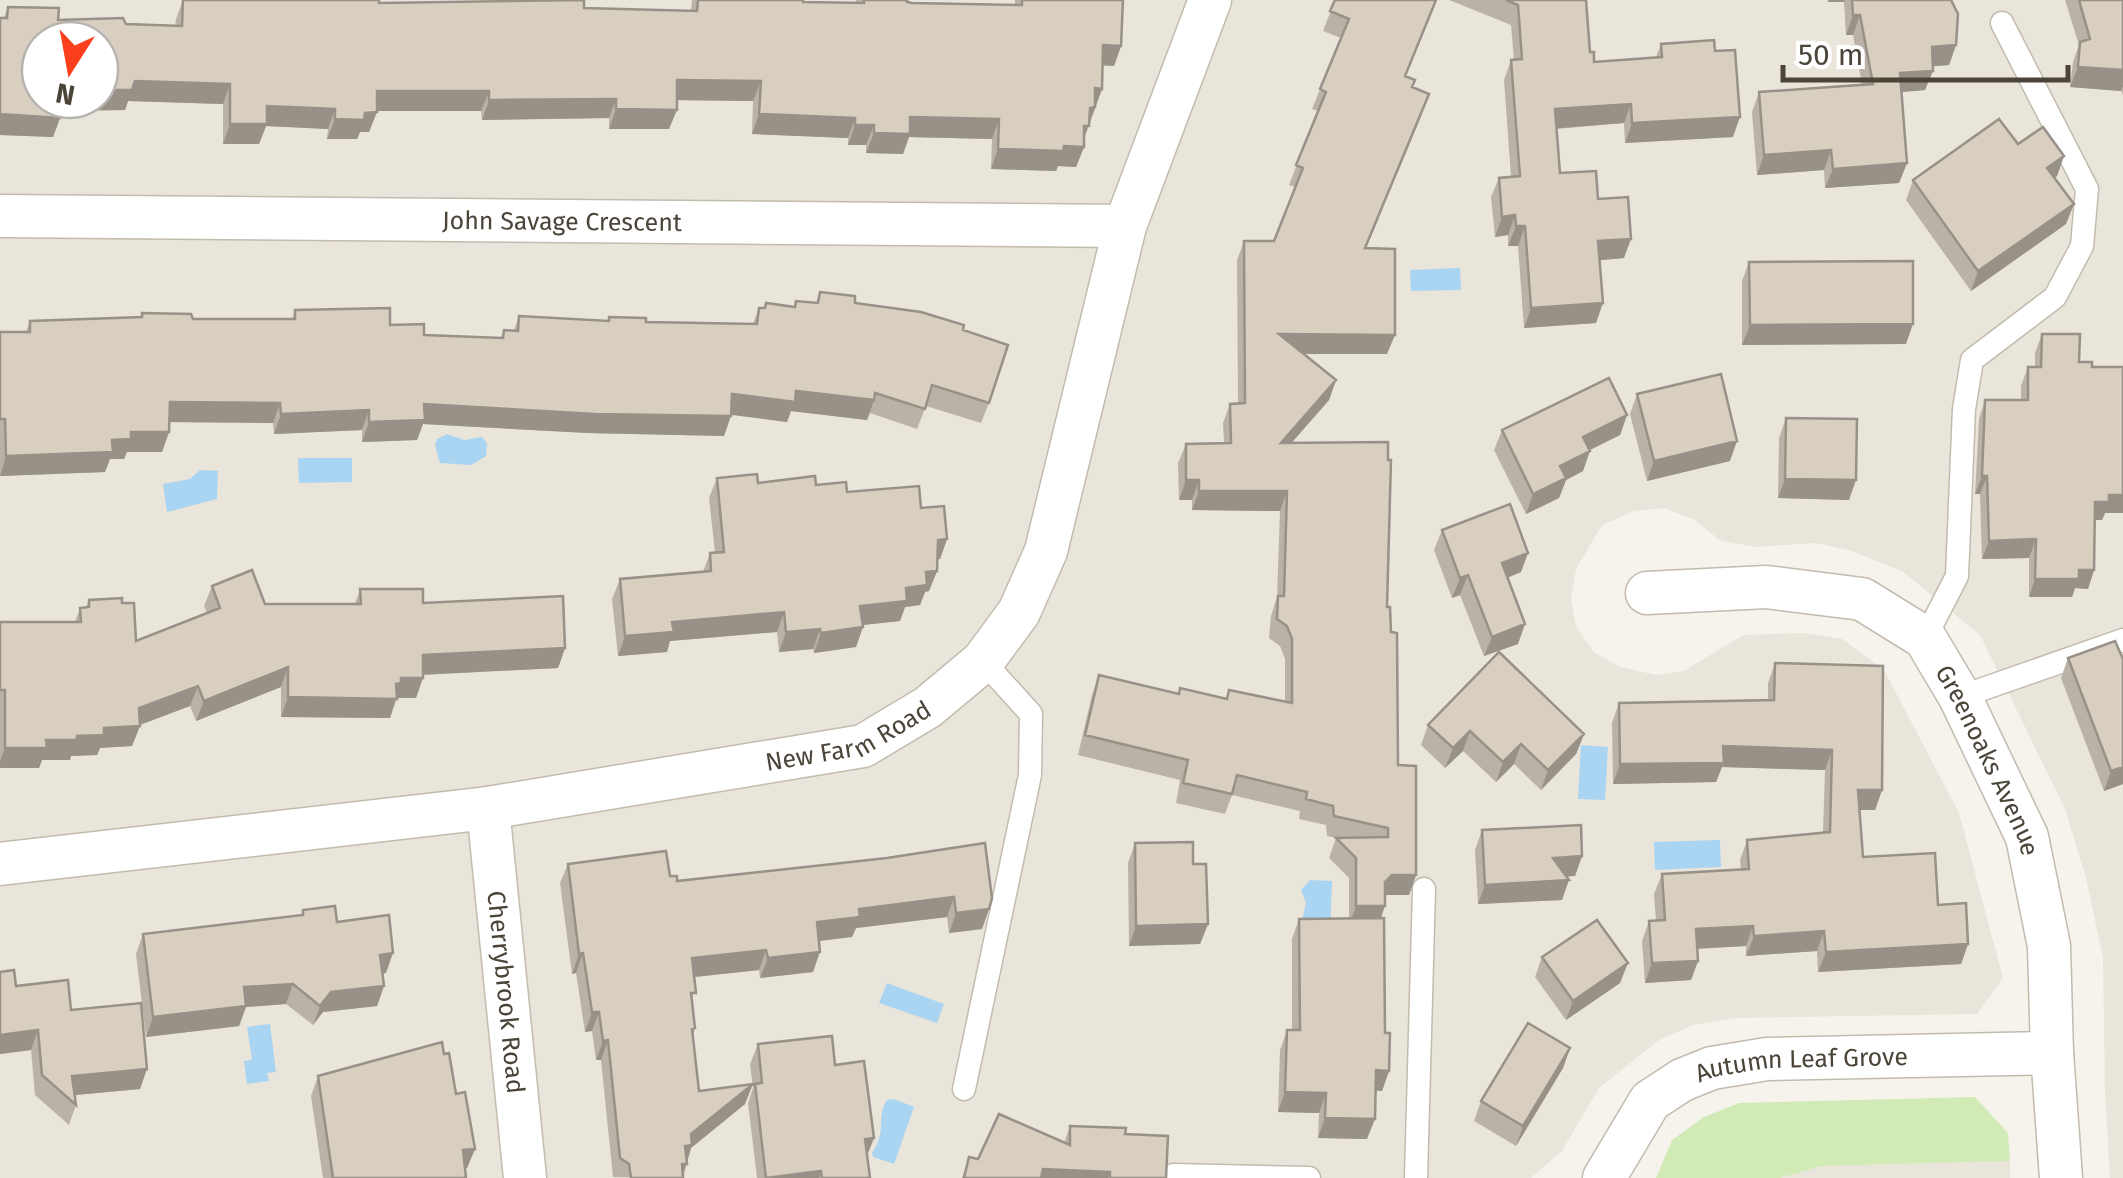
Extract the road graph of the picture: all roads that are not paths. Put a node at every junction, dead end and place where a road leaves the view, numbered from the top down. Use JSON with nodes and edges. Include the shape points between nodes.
{"nodes":[{"id":1,"x":1210,"y":0,"type":"edge"},
{"id":2,"x":2002,"y":22,"type":"dead end"},
{"id":3,"x":0,"y":216,"type":"edge"},
{"id":4,"x":1125,"y":226,"type":"junction"},
{"id":5,"x":1647,"y":593,"type":"dead end"},
{"id":6,"x":1925,"y":638,"type":"junction"},
{"id":7,"x":2123,"y":640,"type":"edge"},
{"id":8,"x":983,"y":660,"type":"junction"},
{"id":9,"x":1960,"y":697,"type":"junction"},
{"id":10,"x":488,"y":808,"type":"junction"},
{"id":11,"x":0,"y":864,"type":"edge"},
{"id":12,"x":1424,"y":890,"type":"dead end"},
{"id":13,"x":2052,"y":1052,"type":"junction"},
{"id":14,"x":964,"y":1089,"type":"dead end"},
{"id":15,"x":1173,"y":1175,"type":"dead end"},
{"id":16,"x":525,"y":1178,"type":"edge"},
{"id":17,"x":1309,"y":1178,"type":"edge"},
{"id":18,"x":1416,"y":1178,"type":"edge"},
{"id":19,"x":1604,"y":1178,"type":"edge"},
{"id":20,"x":2061,"y":1178,"type":"edge"}],
"edges":[{"from":1,"to":4,"type":"street","name":"New Farm Road"},
{"from":2,"to":6,"type":"lane","via":[[2087,189],[2082,246],[2055,297],[1972,360],[1957,576]]},
{"from":3,"to":4,"type":"street","name":"John Savage Crescent"},
{"from":4,"to":8,"type":"street","name":"New Farm Road","via":[[1046,551],[1019,612]]},
{"from":5,"to":6,"type":"street","name":"Greenoaks Avenue","via":[[1766,587],[1862,599]]},
{"from":6,"to":9,"type":"street","name":"Greenoaks Avenue"},
{"from":7,"to":9,"type":"lane"},
{"from":8,"to":10,"type":"street","name":"New Farm Road","via":[[928,707],[863,746]]},
{"from":8,"to":14,"type":"lane","via":[[1031,714],[1030,775]]},
{"from":9,"to":13,"type":"street","name":"Greenoaks Avenue","via":[[2026,837],[2049,946]]},
{"from":10,"to":11,"type":"street","name":"New Farm Road"},
{"from":10,"to":16,"type":"street","name":"Cherrybrook Road"},
{"from":12,"to":18,"type":"lane"},
{"from":13,"to":19,"type":"street","name":"Autumn Leaf Grove","via":[[1767,1059],[1712,1068],[1650,1101]]},
{"from":13,"to":20,"type":"street","name":"Greenoaks Avenue"},
{"from":15,"to":17,"type":"lane"}]}
